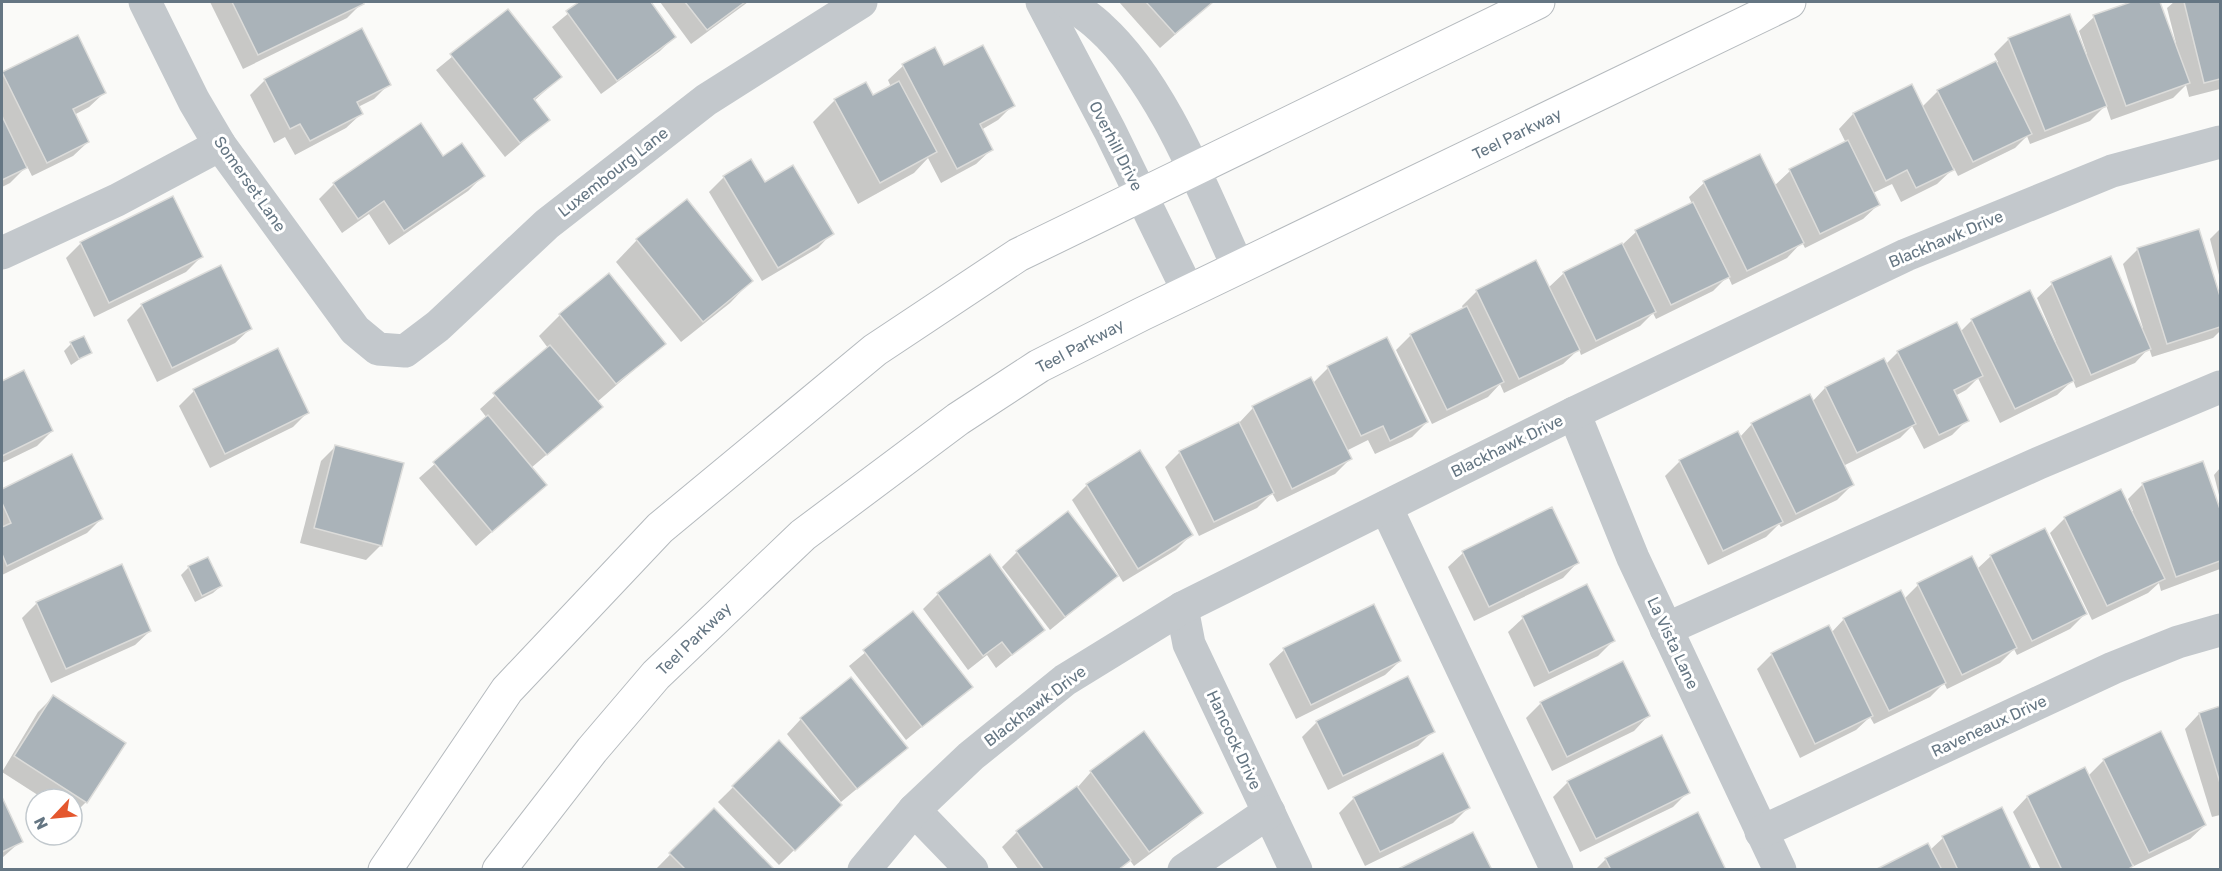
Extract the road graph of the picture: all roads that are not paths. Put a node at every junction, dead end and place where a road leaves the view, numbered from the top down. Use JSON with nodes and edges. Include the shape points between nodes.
{"nodes":[{"id":1,"x":145,"y":2,"type":"edge"},
{"id":2,"x":861,"y":2,"type":"edge"},
{"id":3,"x":1041,"y":2,"type":"edge"},
{"id":4,"x":1067,"y":2,"type":"edge"},
{"id":5,"x":1538,"y":2,"type":"edge"},
{"id":6,"x":1789,"y":2,"type":"edge"},
{"id":7,"x":2220,"y":142,"type":"edge"},
{"id":8,"x":220,"y":145,"type":"junction"},
{"id":9,"x":1194,"y":170,"type":"junction"},
{"id":10,"x":1141,"y":195,"type":"junction"},
{"id":11,"x":2,"y":253,"type":"edge"},
{"id":12,"x":1238,"y":267,"type":"junction"},
{"id":13,"x":1188,"y":291,"type":"junction"},
{"id":14,"x":378,"y":350,"type":"joint"},
{"id":15,"x":2220,"y":387,"type":"edge"},
{"id":16,"x":1574,"y":413,"type":"junction"},
{"id":17,"x":1386,"y":507,"type":"junction"},
{"id":18,"x":1182,"y":608,"type":"junction"},
{"id":19,"x":1666,"y":630,"type":"junction"},
{"id":20,"x":2220,"y":630,"type":"edge"},
{"id":21,"x":914,"y":810,"type":"junction"},
{"id":22,"x":1269,"y":812,"type":"junction"},
{"id":23,"x":1761,"y":832,"type":"junction"},
{"id":24,"x":385,"y":870,"type":"edge"},
{"id":25,"x":499,"y":870,"type":"edge"},
{"id":26,"x":864,"y":870,"type":"edge"},
{"id":27,"x":972,"y":870,"type":"edge"},
{"id":28,"x":1184,"y":870,"type":"edge"},
{"id":29,"x":1296,"y":870,"type":"edge"},
{"id":30,"x":1557,"y":870,"type":"edge"},
{"id":31,"x":1780,"y":870,"type":"edge"}],
"edges":[{"from":1,"to":8,"type":"street","name":"Somerset Lane"},
{"from":2,"to":14,"type":"street","name":"Luxembourg Lane","via":[[697,107],[547,225],[438,326],[405,351]]},
{"from":3,"to":10,"type":"street","name":"Overhill Drive"},
{"from":4,"to":9,"type":"street","via":[[1100,27],[1146,82]]},
{"from":5,"to":9,"type":"main road"},
{"from":6,"to":12,"type":"main road","name":"Teel Parkway"},
{"from":7,"to":16,"type":"street","name":"Blackhawk Drive","via":[[2112,171],[1937,242]]},
{"from":8,"to":11,"type":"street","via":[[117,200]]},
{"from":8,"to":14,"type":"street","name":"Somerset Lane","via":[[355,330]]},
{"from":9,"to":10,"type":"main road"},
{"from":9,"to":12,"type":"street"},
{"from":10,"to":13,"type":"street","name":"Overhill Drive"},
{"from":10,"to":24,"type":"main road","via":[[1018,255],[875,350],[660,528],[507,690]]},
{"from":12,"to":13,"type":"main road","name":"Teel Parkway"},
{"from":13,"to":25,"type":"main road","name":"Teel Parkway","via":[[1040,366],[958,419],[803,535],[656,675],[591,750]]},
{"from":15,"to":19,"type":"street","via":[[2039,463]]},
{"from":16,"to":17,"type":"street","name":"Blackhawk Drive"},
{"from":16,"to":19,"type":"street","name":"La Vista Lane"},
{"from":17,"to":18,"type":"street","name":"Blackhawk Drive"},
{"from":17,"to":30,"type":"street"},
{"from":18,"to":21,"type":"street","name":"Blackhawk Drive","via":[[1065,680],[971,756]]},
{"from":18,"to":22,"type":"street","name":"Hancock Drive","via":[[1189,644]]},
{"from":19,"to":23,"type":"street","name":"La Vista Lane"},
{"from":20,"to":23,"type":"street","name":"Raveneaux Drive","via":[[2113,668]]},
{"from":21,"to":26,"type":"street","name":"Blackhawk Drive"},
{"from":21,"to":27,"type":"street"},
{"from":22,"to":28,"type":"street"},
{"from":22,"to":29,"type":"street","name":"Hancock Drive"},
{"from":23,"to":31,"type":"street","name":"La Vista Lane"}]}
